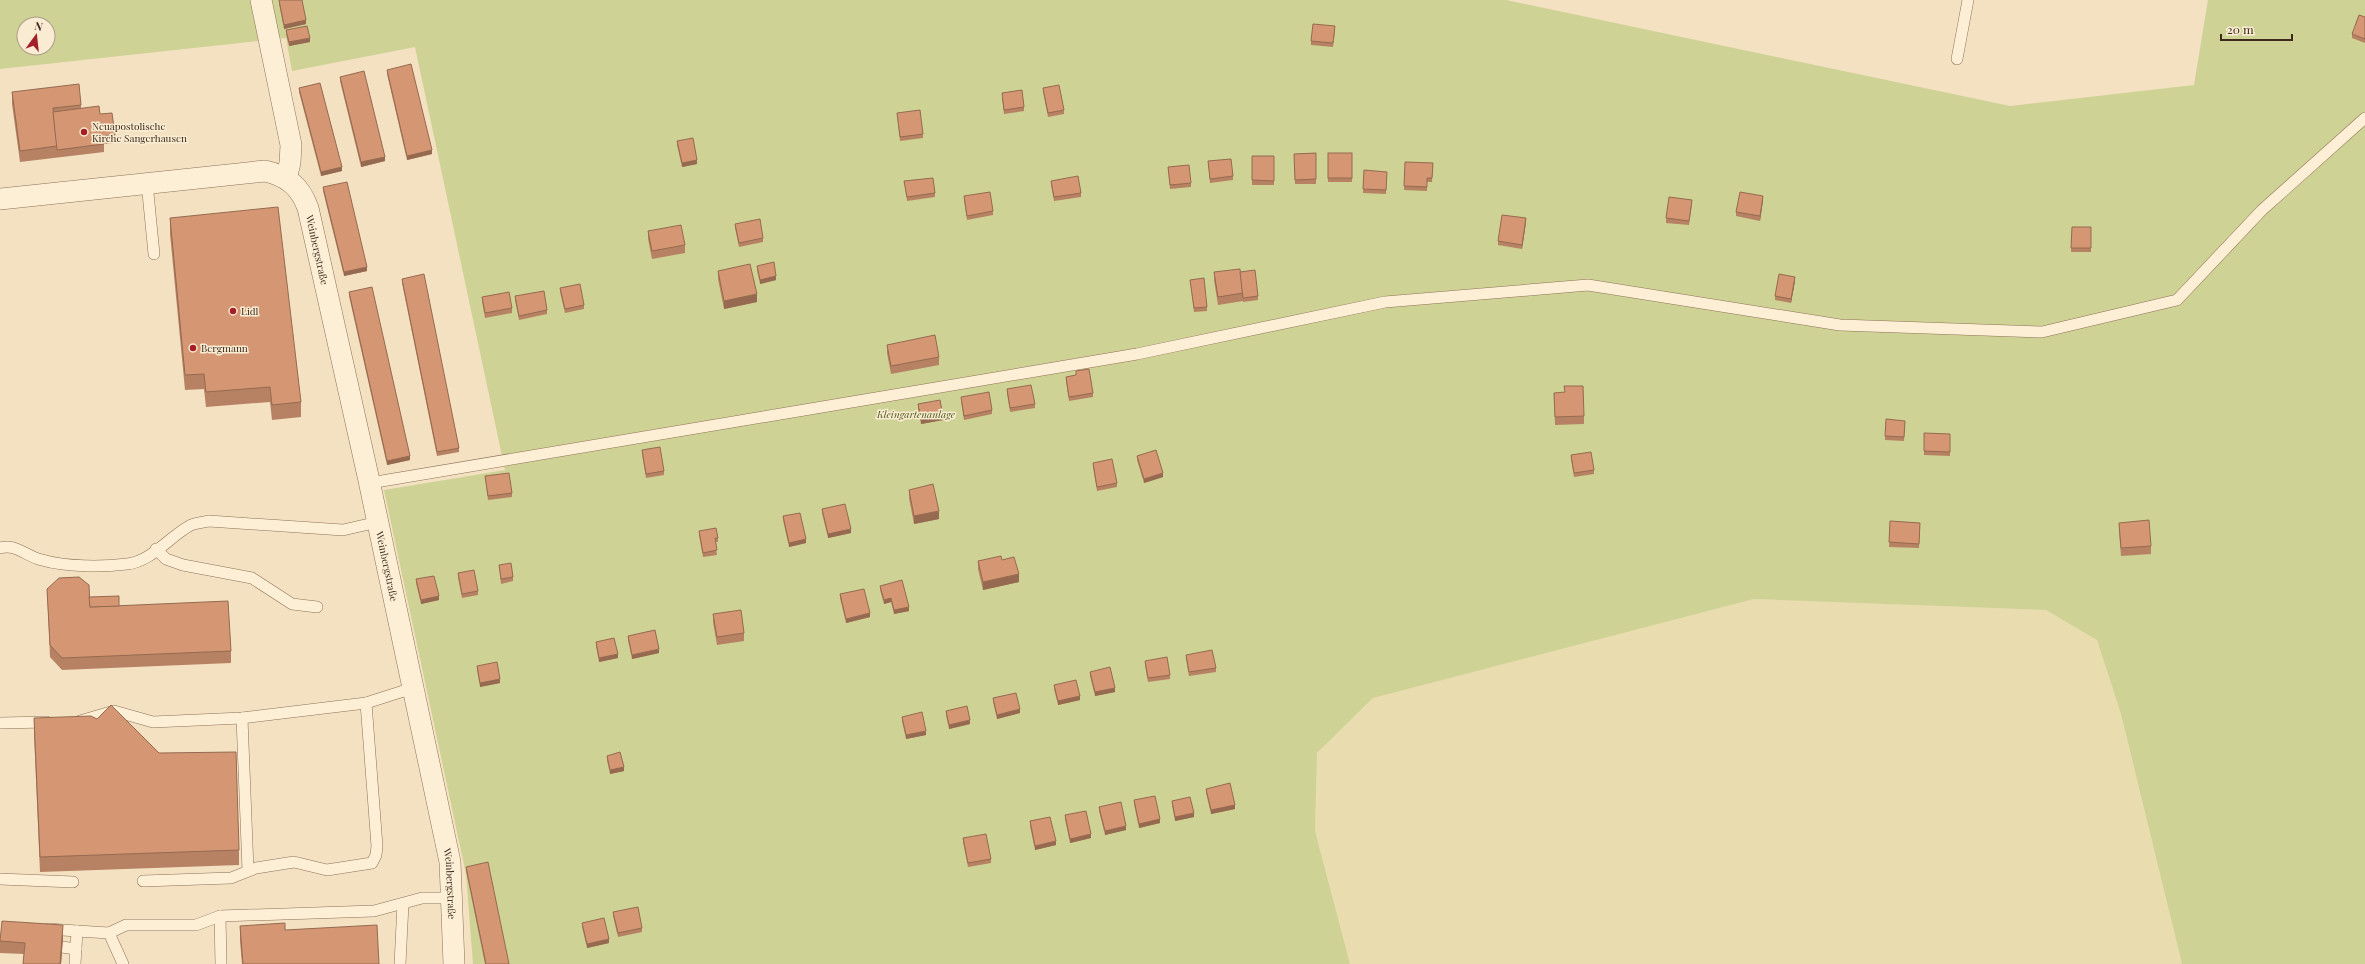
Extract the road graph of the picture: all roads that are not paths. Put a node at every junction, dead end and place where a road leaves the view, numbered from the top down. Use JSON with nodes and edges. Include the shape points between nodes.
{"nodes":[{"id":1,"x":261,"y":0,"type":"edge"},
{"id":2,"x":1968,"y":0,"type":"edge"},
{"id":3,"x":1957,"y":59,"type":"dead end"},
{"id":4,"x":2365,"y":118,"type":"edge"},
{"id":5,"x":286,"y":178,"type":"junction"},
{"id":6,"x":147,"y":183,"type":"junction"},
{"id":7,"x":0,"y":199,"type":"edge"},
{"id":8,"x":154,"y":254,"type":"dead end"},
{"id":9,"x":370,"y":483,"type":"junction"},
{"id":10,"x":378,"y":522,"type":"junction"},
{"id":11,"x":0,"y":548,"type":"edge"},
{"id":12,"x":156,"y":549,"type":"junction"},
{"id":13,"x":317,"y":607,"type":"dead end"},
{"id":14,"x":413,"y":688,"type":"junction"},
{"id":15,"x":366,"y":703,"type":"junction"},
{"id":16,"x":242,"y":718,"type":"junction"},
{"id":17,"x":56,"y":721,"type":"edge"},
{"id":18,"x":72,"y":721,"type":"edge"},
{"id":19,"x":0,"y":723,"type":"edge"},
{"id":20,"x":248,"y":870,"type":"junction"},
{"id":21,"x":0,"y":879,"type":"edge"},
{"id":22,"x":143,"y":881,"type":"dead end"},
{"id":23,"x":73,"y":882,"type":"dead end"},
{"id":24,"x":451,"y":898,"type":"junction"},
{"id":25,"x":403,"y":904,"type":"junction"},
{"id":26,"x":220,"y":916,"type":"junction"},
{"id":27,"x":38,"y":929,"type":"edge"},
{"id":28,"x":77,"y":932,"type":"junction"},
{"id":29,"x":109,"y":933,"type":"junction"},
{"id":30,"x":62,"y":947,"type":"edge"},
{"id":31,"x":76,"y":948,"type":"junction"},
{"id":32,"x":75,"y":964,"type":"edge"},
{"id":33,"x":123,"y":964,"type":"edge"},
{"id":34,"x":222,"y":964,"type":"edge"},
{"id":35,"x":400,"y":964,"type":"edge"},
{"id":36,"x":454,"y":964,"type":"edge"}],
"edges":[{"from":1,"to":5,"type":"street","via":[[291,145]]},
{"from":2,"to":3,"type":"lane"},
{"from":4,"to":9,"type":"lane","via":[[2262,210],[2177,300],[2042,332],[1840,325],[1588,285],[1386,302],[1137,354]]},
{"from":5,"to":6,"type":"street","name":"Weinbergstraße","via":[[265,171]]},
{"from":5,"to":9,"type":"street","name":"Weinbergstraße","via":[[304,195],[308,208]]},
{"from":6,"to":7,"type":"street","name":"Weinbergstraße"},
{"from":6,"to":8,"type":"lane"},
{"from":9,"to":10,"type":"street","name":"Weinbergstraße"},
{"from":10,"to":12,"type":"lane","via":[[343,530],[209,521],[192,525]]},
{"from":10,"to":14,"type":"street","name":"Weinbergstraße"},
{"from":11,"to":12,"type":"lane","via":[[7,546],[18,549],[34,558],[57,564],[127,564],[139,562]]},
{"from":12,"to":13,"type":"lane","via":[[166,559],[252,578],[292,604]]},
{"from":14,"to":15,"type":"lane"},
{"from":14,"to":24,"type":"street","name":"Weinbergstraße","via":[[450,862]]},
{"from":15,"to":16,"type":"lane"},
{"from":15,"to":20,"type":"lane","via":[[377,846],[372,863],[327,870],[294,862]]},
{"from":16,"to":18,"type":"lane","via":[[153,722],[114,711]]},
{"from":16,"to":20,"type":"lane"},
{"from":17,"to":19,"type":"lane"},
{"from":20,"to":22,"type":"lane","via":[[231,878]]},
{"from":21,"to":23,"type":"lane"},
{"from":24,"to":25,"type":"lane","via":[[422,898]]},
{"from":24,"to":36,"type":"street","name":"Weinbergstraße"},
{"from":25,"to":26,"type":"lane","via":[[374,911]]},
{"from":25,"to":35,"type":"lane"},
{"from":26,"to":29,"type":"lane","via":[[196,925],[126,925]]},
{"from":26,"to":34,"type":"lane"},
{"from":27,"to":28,"type":"lane"},
{"from":28,"to":29,"type":"lane"},
{"from":28,"to":31,"type":"lane"},
{"from":29,"to":33,"type":"lane"},
{"from":30,"to":31,"type":"lane"},
{"from":31,"to":32,"type":"lane"}]}
